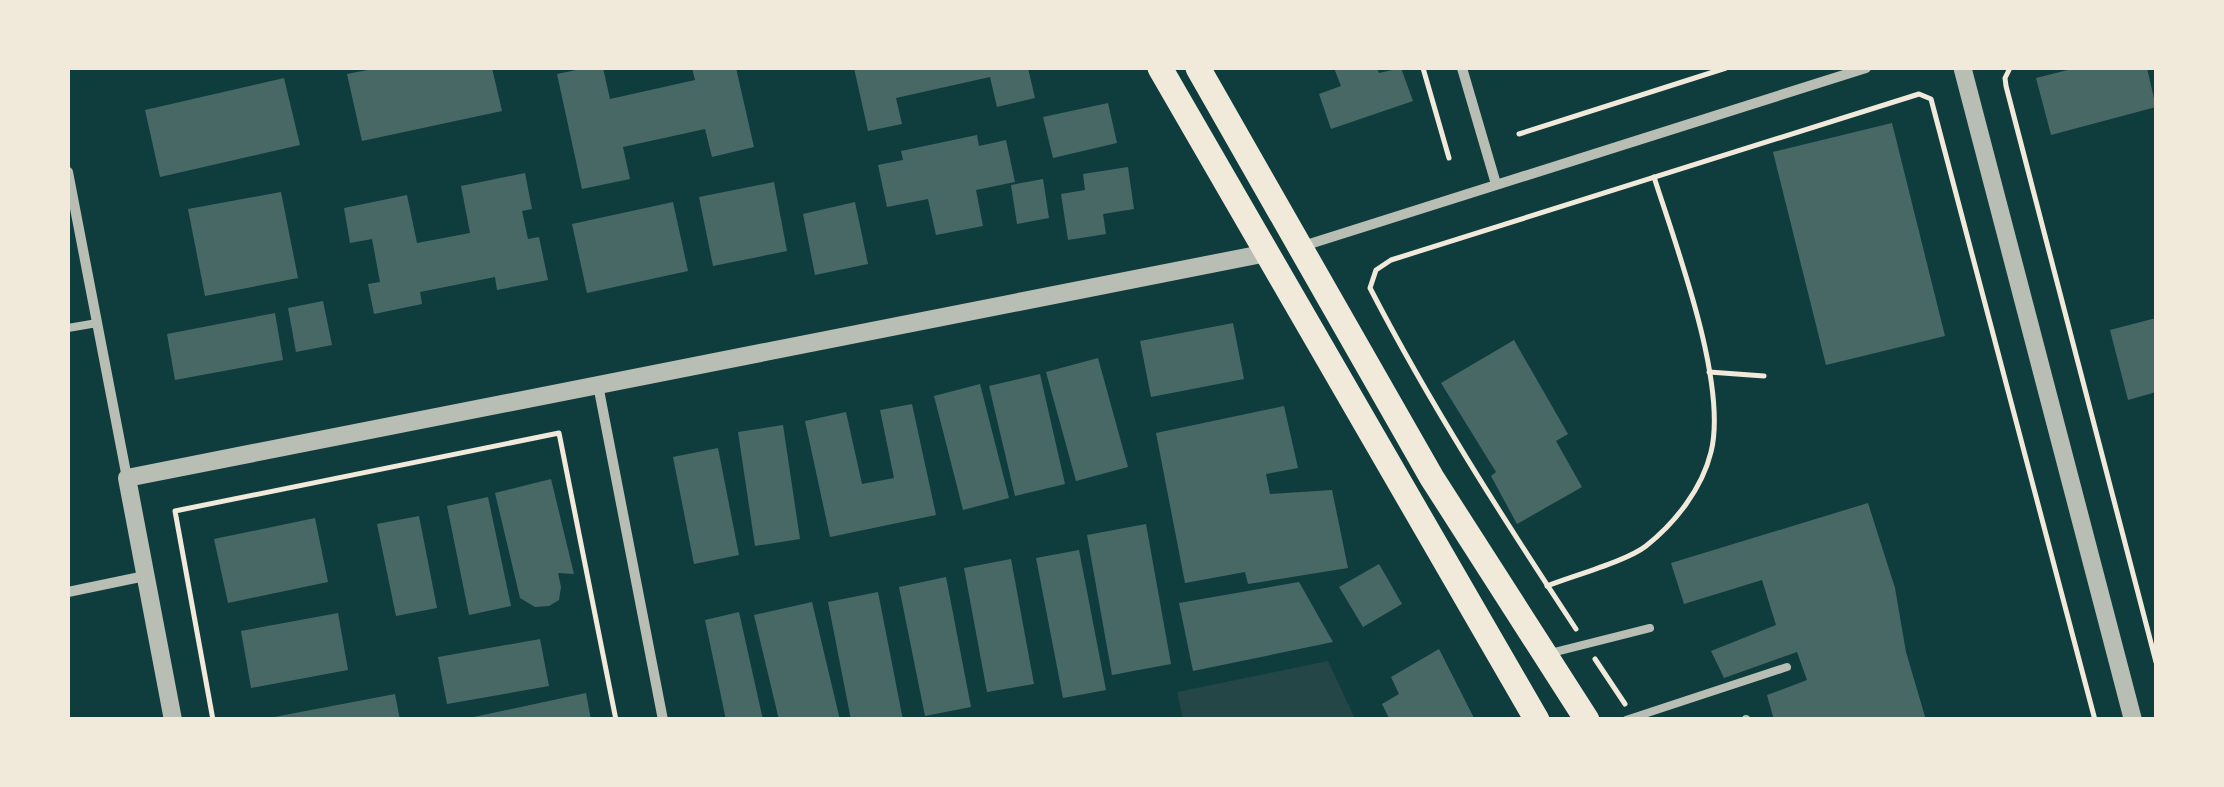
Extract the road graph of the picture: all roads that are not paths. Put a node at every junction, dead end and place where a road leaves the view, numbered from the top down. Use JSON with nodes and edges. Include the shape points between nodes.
{"nodes":[{"id":1,"x":1160,"y":68,"type":"edge"},
{"id":2,"x":1198,"y":68,"type":"edge"},
{"id":3,"x":1462,"y":68,"type":"edge"},
{"id":4,"x":1866,"y":68,"type":"edge"},
{"id":5,"x":1943,"y":68,"type":"edge"},
{"id":6,"x":1967,"y":69,"type":"edge"},
{"id":7,"x":68,"y":172,"type":"edge"},
{"id":8,"x":1496,"y":184,"type":"junction"},
{"id":9,"x":1300,"y":247,"type":"junction"},
{"id":10,"x":1267,"y":253,"type":"junction"},
{"id":11,"x":97,"y":323,"type":"junction"},
{"id":12,"x":68,"y":328,"type":"edge"},
{"id":13,"x":598,"y":386,"type":"junction"},
{"id":14,"x":127,"y":478,"type":"junction"},
{"id":15,"x":145,"y":576,"type":"junction"},
{"id":16,"x":68,"y":592,"type":"edge"},
{"id":17,"x":1650,"y":628,"type":"dead end"},
{"id":18,"x":1546,"y":654,"type":"junction"},
{"id":19,"x":1787,"y":667,"type":"dead end"},
{"id":20,"x":1630,"y":718,"type":"edge"},
{"id":21,"x":173,"y":720,"type":"edge"},
{"id":22,"x":663,"y":720,"type":"edge"},
{"id":23,"x":1536,"y":720,"type":"edge"},
{"id":24,"x":1587,"y":720,"type":"edge"},
{"id":25,"x":2134,"y":720,"type":"edge"}],
"edges":[{"from":1,"to":10,"type":"main road"},
{"from":2,"to":9,"type":"main road"},
{"from":3,"to":8,"type":"street"},
{"from":4,"to":8,"type":"street"},
{"from":5,"to":6,"type":"street"},
{"from":6,"to":25,"type":"street"},
{"from":7,"to":11,"type":"street"},
{"from":8,"to":9,"type":"street"},
{"from":9,"to":18,"type":"main road","via":[[1432,478]]},
{"from":10,"to":13,"type":"street"},
{"from":10,"to":23,"type":"main road"},
{"from":11,"to":12,"type":"lane"},
{"from":11,"to":14,"type":"street"},
{"from":13,"to":14,"type":"street"},
{"from":13,"to":22,"type":"street"},
{"from":14,"to":15,"type":"street"},
{"from":15,"to":16,"type":"street"},
{"from":15,"to":21,"type":"street"},
{"from":17,"to":18,"type":"lane"},
{"from":18,"to":24,"type":"main road"},
{"from":19,"to":20,"type":"lane"}]}
